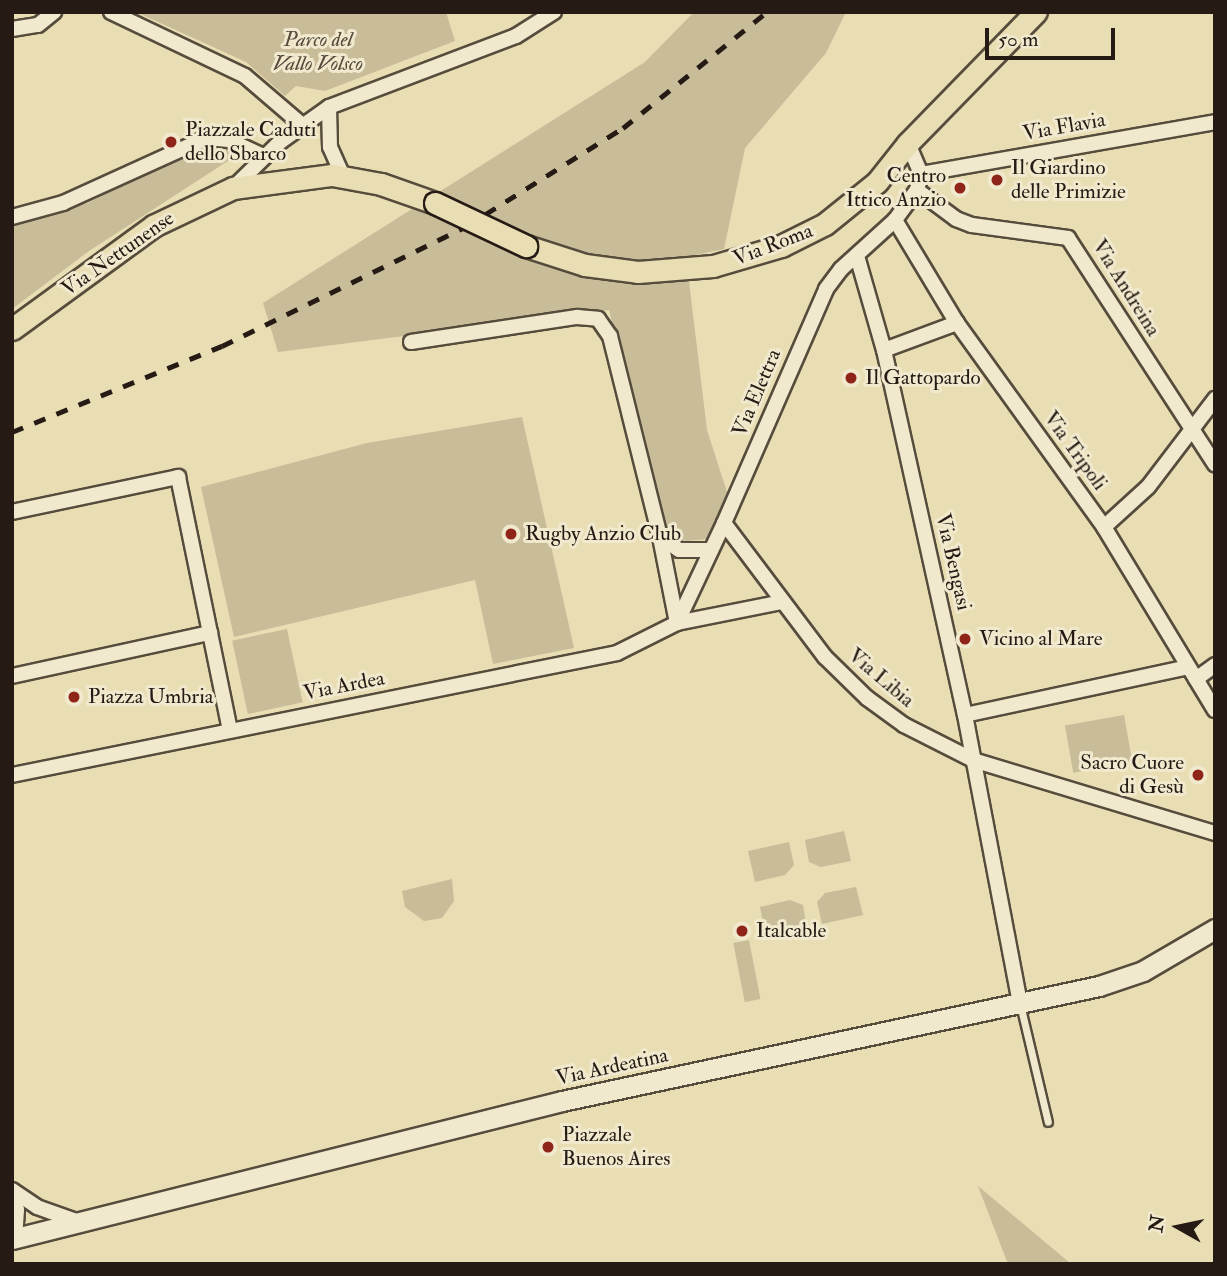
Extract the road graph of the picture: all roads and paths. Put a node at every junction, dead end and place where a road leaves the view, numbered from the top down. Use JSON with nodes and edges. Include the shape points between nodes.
{"nodes":[{"id":1,"x":54,"y":12,"type":"edge"},
{"id":2,"x":111,"y":12,"type":"edge"},
{"id":3,"x":554,"y":12,"type":"edge"},
{"id":4,"x":1036,"y":12,"type":"edge"},
{"id":5,"x":12,"y":29,"type":"edge"},
{"id":6,"x":329,"y":107,"type":"junction"},
{"id":7,"x":1215,"y":122,"type":"edge"},
{"id":8,"x":301,"y":124,"type":"junction"},
{"id":9,"x":908,"y":143,"type":"junction"},
{"id":10,"x":264,"y":156,"type":"junction"},
{"id":11,"x":920,"y":174,"type":"junction"},
{"id":12,"x":343,"y":176,"type":"junction"},
{"id":13,"x":233,"y":188,"type":"junction"},
{"id":14,"x":917,"y":190,"type":"junction"},
{"id":15,"x":435,"y":203,"type":"joint"},
{"id":16,"x":12,"y":217,"type":"edge"},
{"id":17,"x":895,"y":220,"type":"junction"},
{"id":18,"x":857,"y":256,"type":"junction"},
{"id":19,"x":957,"y":323,"type":"junction"},
{"id":20,"x":12,"y":330,"type":"edge"},
{"id":21,"x":411,"y":342,"type":"dead end"},
{"id":22,"x":884,"y":350,"type":"junction"},
{"id":23,"x":1215,"y":399,"type":"edge"},
{"id":24,"x":1191,"y":431,"type":"junction"},
{"id":25,"x":1215,"y":464,"type":"edge"},
{"id":26,"x":12,"y":512,"type":"edge"},
{"id":27,"x":724,"y":523,"type":"junction"},
{"id":28,"x":1104,"y":527,"type":"junction"},
{"id":29,"x":660,"y":537,"type":"junction"},
{"id":30,"x":711,"y":550,"type":"junction"},
{"id":31,"x":782,"y":603,"type":"junction"},
{"id":32,"x":677,"y":623,"type":"junction"},
{"id":33,"x":210,"y":633,"type":"junction"},
{"id":34,"x":1215,"y":665,"type":"edge"},
{"id":35,"x":1192,"y":673,"type":"junction"},
{"id":36,"x":12,"y":676,"type":"edge"},
{"id":37,"x":1215,"y":710,"type":"edge"},
{"id":38,"x":965,"y":715,"type":"junction"},
{"id":39,"x":230,"y":730,"type":"junction"},
{"id":40,"x":973,"y":760,"type":"junction"},
{"id":41,"x":12,"y":775,"type":"edge"},
{"id":42,"x":1215,"y":833,"type":"edge"},
{"id":43,"x":1215,"y":929,"type":"edge"},
{"id":44,"x":1020,"y":1003,"type":"junction"},
{"id":45,"x":1048,"y":1122,"type":"dead end"},
{"id":46,"x":13,"y":1191,"type":"edge"},
{"id":47,"x":80,"y":1222,"type":"junction"},
{"id":48,"x":13,"y":1238,"type":"edge"}],
"edges":[{"from":1,"to":5,"type":"street","via":[[33,27]]},
{"from":2,"to":8,"type":"street","via":[[244,76]]},
{"from":3,"to":6,"type":"street","via":[[516,36]]},
{"from":4,"to":9,"type":"main road","name":"Via Roma"},
{"from":6,"to":8,"type":"street"},
{"from":6,"to":12,"type":"street","via":[[330,147]]},
{"from":7,"to":11,"type":"street","name":"Via Flavia"},
{"from":8,"to":10,"type":"street"},
{"from":9,"to":11,"type":"street"},
{"from":9,"to":15,"type":"main road","name":"Via Roma","bridge":true,"via":[[877,181],[825,224],[749,259],[638,272],[585,265],[526,246]]},
{"from":10,"to":13,"type":"street"},
{"from":10,"to":16,"type":"street","via":[[229,140],[206,138],[63,203]]},
{"from":11,"to":14,"type":"street"},
{"from":12,"to":13,"type":"main road","name":"Via Nettunense","via":[[307,176]]},
{"from":12,"to":15,"type":"main road","name":"Via Nettunense"},
{"from":13,"to":20,"type":"main road","name":"Via Nettunense","via":[[153,226]]},
{"from":14,"to":17,"type":"street"},
{"from":14,"to":24,"type":"street","name":"Via Andreina","via":[[964,222],[1068,238]]},
{"from":17,"to":18,"type":"street"},
{"from":17,"to":19,"type":"street","name":"Via Tripoli"},
{"from":18,"to":22,"type":"street","name":"Via Bengasi"},
{"from":18,"to":27,"type":"street","name":"Via Elettra","via":[[831,282]]},
{"from":19,"to":22,"type":"street"},
{"from":19,"to":28,"type":"street","name":"Via Tripoli"},
{"from":21,"to":29,"type":"street","via":[[577,317],[598,319],[610,336]]},
{"from":22,"to":38,"type":"street","name":"Via Bengasi"},
{"from":23,"to":24,"type":"street"},
{"from":24,"to":25,"type":"street","name":"Via Andreina"},
{"from":24,"to":28,"type":"street","via":[[1148,487]]},
{"from":26,"to":33,"type":"street","via":[[178,477]]},
{"from":27,"to":30,"type":"street","name":"Via Elettra"},
{"from":27,"to":31,"type":"street","name":"Via Libia"},
{"from":28,"to":35,"type":"street","name":"Via Tripoli"},
{"from":29,"to":30,"type":"street","via":[[679,550]]},
{"from":29,"to":32,"type":"street"},
{"from":30,"to":32,"type":"street","name":"Via Elettra"},
{"from":31,"to":32,"type":"street"},
{"from":31,"to":40,"type":"street","name":"Via Libia","via":[[825,657],[867,698],[916,733]]},
{"from":32,"to":39,"type":"street","name":"Via Ardea","via":[[640,645],[607,656]]},
{"from":33,"to":36,"type":"street"},
{"from":33,"to":39,"type":"street"},
{"from":34,"to":35,"type":"street"},
{"from":35,"to":37,"type":"street","name":"Via Tripoli"},
{"from":35,"to":38,"type":"street"},
{"from":38,"to":40,"type":"street","name":"Via Bengasi"},
{"from":39,"to":41,"type":"street","name":"Via Ardea"},
{"from":40,"to":42,"type":"street","name":"Via Libia"},
{"from":40,"to":44,"type":"street","name":"Via Bengasi"},
{"from":43,"to":44,"type":"main road","name":"Via Ardeatina","via":[[1135,974]]},
{"from":44,"to":45,"type":"lane"},
{"from":44,"to":47,"type":"main road","name":"Via Ardeatina","via":[[562,1101]]},
{"from":46,"to":47,"type":"street","via":[[37,1207]]},
{"from":46,"to":48,"type":"street","via":[[18,1210]]},
{"from":47,"to":48,"type":"main road","name":"Via Ardeatina"}]}
